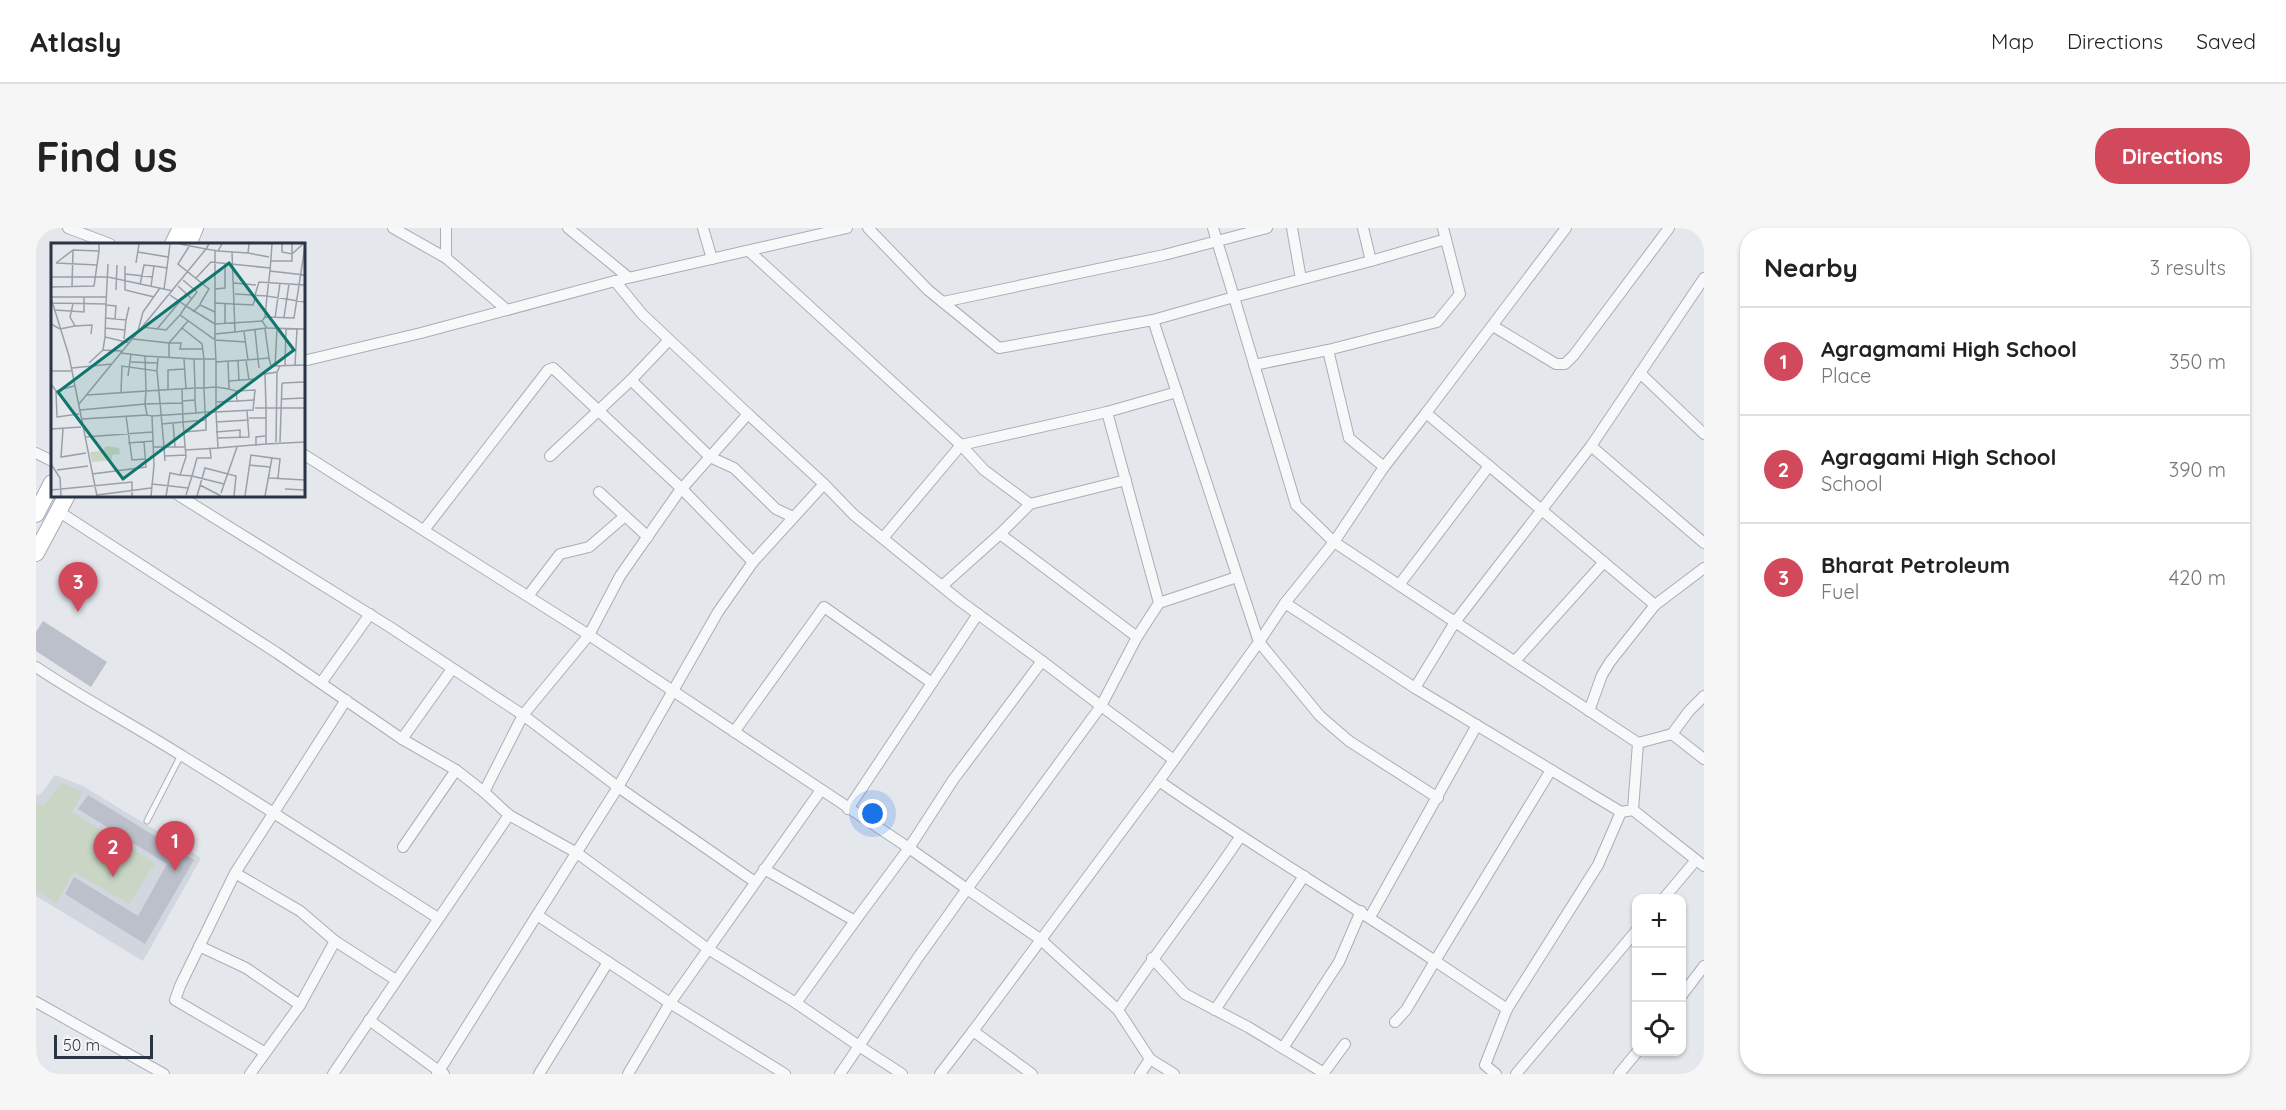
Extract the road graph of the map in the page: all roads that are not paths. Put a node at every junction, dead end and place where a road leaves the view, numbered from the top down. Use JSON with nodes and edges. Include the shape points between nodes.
{"nodes":[{"id":1,"x":68,"y":228,"type":"edge"},
{"id":2,"x":181,"y":228,"type":"edge"},
{"id":3,"x":195,"y":228,"type":"edge"},
{"id":4,"x":393,"y":228,"type":"edge"},
{"id":5,"x":446,"y":228,"type":"edge"},
{"id":6,"x":568,"y":228,"type":"edge"},
{"id":7,"x":703,"y":228,"type":"edge"},
{"id":8,"x":819,"y":228,"type":"edge"},
{"id":9,"x":847,"y":228,"type":"edge"},
{"id":10,"x":868,"y":228,"type":"edge"},
{"id":11,"x":1213,"y":228,"type":"edge"},
{"id":12,"x":1266,"y":228,"type":"edge"},
{"id":13,"x":1292,"y":228,"type":"edge"},
{"id":14,"x":1364,"y":228,"type":"edge"},
{"id":15,"x":1566,"y":228,"type":"edge"},
{"id":16,"x":1670,"y":228,"type":"edge"},
{"id":17,"x":1444,"y":233,"type":"edge"},
{"id":18,"x":809,"y":237,"type":"junction"},
{"id":19,"x":1217,"y":242,"type":"junction"},
{"id":20,"x":107,"y":243,"type":"edge"},
{"id":21,"x":174,"y":243,"type":"edge"},
{"id":22,"x":188,"y":243,"type":"edge"},
{"id":23,"x":749,"y":251,"type":"junction"},
{"id":24,"x":446,"y":258,"type":"junction"},
{"id":25,"x":712,"y":259,"type":"junction"},
{"id":26,"x":1371,"y":261,"type":"junction"},
{"id":27,"x":628,"y":277,"type":"junction"},
{"id":28,"x":1704,"y":278,"type":"edge"},
{"id":29,"x":1301,"y":279,"type":"junction"},
{"id":30,"x":615,"y":280,"type":"junction"},
{"id":31,"x":1234,"y":297,"type":"junction"},
{"id":32,"x":943,"y":302,"type":"junction"},
{"id":33,"x":507,"y":310,"type":"junction"},
{"id":34,"x":1153,"y":320,"type":"junction"},
{"id":35,"x":1493,"y":326,"type":"junction"},
{"id":36,"x":669,"y":340,"type":"junction"},
{"id":37,"x":1328,"y":350,"type":"junction"},
{"id":38,"x":304,"y":361,"type":"edge"},
{"id":39,"x":1254,"y":365,"type":"junction"},
{"id":40,"x":1640,"y":373,"type":"junction"},
{"id":41,"x":631,"y":380,"type":"junction"},
{"id":42,"x":1177,"y":393,"type":"junction"},
{"id":43,"x":598,"y":411,"type":"junction"},
{"id":44,"x":1107,"y":412,"type":"junction"},
{"id":45,"x":1426,"y":413,"type":"junction"},
{"id":46,"x":748,"y":414,"type":"junction"},
{"id":47,"x":1704,"y":434,"type":"edge"},
{"id":48,"x":961,"y":445,"type":"junction"},
{"id":49,"x":1591,"y":447,"type":"junction"},
{"id":50,"x":36,"y":453,"type":"edge"},
{"id":51,"x":304,"y":455,"type":"edge"},
{"id":52,"x":550,"y":456,"type":"dead end"},
{"id":53,"x":710,"y":457,"type":"junction"},
{"id":54,"x":51,"y":460,"type":"edge"},
{"id":55,"x":1489,"y":466,"type":"junction"},
{"id":56,"x":1384,"y":467,"type":"junction"},
{"id":57,"x":1126,"y":480,"type":"junction"},
{"id":58,"x":824,"y":484,"type":"junction"},
{"id":59,"x":51,"y":485,"type":"edge"},
{"id":60,"x":682,"y":489,"type":"junction"},
{"id":61,"x":599,"y":492,"type":"dead end"},
{"id":62,"x":66,"y":496,"type":"edge"},
{"id":63,"x":180,"y":496,"type":"edge"},
{"id":64,"x":1030,"y":504,"type":"junction"},
{"id":65,"x":1542,"y":510,"type":"junction"},
{"id":66,"x":58,"y":511,"type":"junction"},
{"id":67,"x":36,"y":514,"type":"edge"},
{"id":68,"x":625,"y":516,"type":"junction"},
{"id":69,"x":793,"y":517,"type":"junction"},
{"id":70,"x":424,"y":530,"type":"junction"},
{"id":71,"x":999,"y":534,"type":"junction"},
{"id":72,"x":648,"y":537,"type":"junction"},
{"id":73,"x":883,"y":538,"type":"junction"},
{"id":74,"x":1334,"y":542,"type":"junction"},
{"id":75,"x":1704,"y":543,"type":"edge"},
{"id":76,"x":36,"y":553,"type":"edge"},
{"id":77,"x":753,"y":562,"type":"junction"},
{"id":78,"x":1604,"y":562,"type":"junction"},
{"id":79,"x":1704,"y":568,"type":"edge"},
{"id":80,"x":1237,"y":577,"type":"junction"},
{"id":81,"x":1399,"y":585,"type":"junction"},
{"id":82,"x":942,"y":586,"type":"junction"},
{"id":83,"x":528,"y":596,"type":"junction"},
{"id":84,"x":1159,"y":603,"type":"junction"},
{"id":85,"x":1285,"y":603,"type":"junction"},
{"id":86,"x":1655,"y":605,"type":"junction"},
{"id":87,"x":370,"y":614,"type":"junction"},
{"id":88,"x":978,"y":614,"type":"junction"},
{"id":89,"x":1455,"y":622,"type":"junction"},
{"id":90,"x":589,"y":635,"type":"junction"},
{"id":91,"x":1137,"y":637,"type":"junction"},
{"id":92,"x":1259,"y":642,"type":"junction"},
{"id":93,"x":1042,"y":661,"type":"junction"},
{"id":94,"x":1515,"y":661,"type":"junction"},
{"id":95,"x":36,"y":667,"type":"edge"},
{"id":96,"x":452,"y":669,"type":"junction"},
{"id":97,"x":321,"y":683,"type":"junction"},
{"id":98,"x":932,"y":683,"type":"junction"},
{"id":99,"x":1415,"y":688,"type":"junction"},
{"id":100,"x":673,"y":691,"type":"junction"},
{"id":101,"x":1704,"y":696,"type":"edge"},
{"id":102,"x":346,"y":700,"type":"junction"},
{"id":103,"x":1101,"y":706,"type":"junction"},
{"id":104,"x":1589,"y":711,"type":"junction"},
{"id":105,"x":523,"y":715,"type":"junction"},
{"id":106,"x":1477,"y":725,"type":"junction"},
{"id":107,"x":734,"y":732,"type":"junction"},
{"id":108,"x":1672,"y":734,"type":"junction"},
{"id":109,"x":402,"y":739,"type":"junction"},
{"id":110,"x":1638,"y":743,"type":"junction"},
{"id":111,"x":181,"y":755,"type":"junction"},
{"id":112,"x":1704,"y":759,"type":"edge"},
{"id":113,"x":1174,"y":760,"type":"junction"},
{"id":114,"x":456,"y":770,"type":"junction"},
{"id":115,"x":1551,"y":770,"type":"junction"},
{"id":116,"x":1159,"y":782,"type":"junction"},
{"id":117,"x":618,"y":787,"type":"junction"},
{"id":118,"x":821,"y":790,"type":"junction"},
{"id":119,"x":484,"y":792,"type":"junction"},
{"id":120,"x":1438,"y":798,"type":"junction"},
{"id":121,"x":848,"y":808,"type":"junction"},
{"id":122,"x":1633,"y":810,"type":"junction"},
{"id":123,"x":272,"y":812,"type":"junction"},
{"id":124,"x":1621,"y":812,"type":"junction"},
{"id":125,"x":508,"y":815,"type":"junction"},
{"id":126,"x":147,"y":821,"type":"dead end"},
{"id":127,"x":1240,"y":837,"type":"junction"},
{"id":128,"x":403,"y":847,"type":"dead end"},
{"id":129,"x":909,"y":848,"type":"junction"},
{"id":130,"x":577,"y":852,"type":"junction"},
{"id":131,"x":1700,"y":863,"type":"edge"},
{"id":132,"x":764,"y":869,"type":"junction"},
{"id":133,"x":235,"y":873,"type":"junction"},
{"id":134,"x":1304,"y":876,"type":"junction"},
{"id":135,"x":754,"y":882,"type":"junction"},
{"id":136,"x":967,"y":889,"type":"junction"},
{"id":137,"x":1668,"y":894,"type":"edge"},
{"id":138,"x":1365,"y":914,"type":"junction"},
{"id":139,"x":537,"y":915,"type":"junction"},
{"id":140,"x":438,"y":918,"type":"junction"},
{"id":141,"x":855,"y":921,"type":"junction"},
{"id":142,"x":1632,"y":936,"type":"edge"},
{"id":143,"x":1040,"y":939,"type":"junction"},
{"id":144,"x":335,"y":941,"type":"junction"},
{"id":145,"x":199,"y":946,"type":"junction"},
{"id":146,"x":708,"y":949,"type":"junction"},
{"id":147,"x":1152,"y":958,"type":"junction"},
{"id":148,"x":1435,"y":961,"type":"junction"},
{"id":149,"x":608,"y":962,"type":"junction"},
{"id":150,"x":1704,"y":966,"type":"edge"},
{"id":151,"x":396,"y":980,"type":"junction"},
{"id":152,"x":1686,"y":990,"type":"edge"},
{"id":153,"x":36,"y":1002,"type":"edge"},
{"id":154,"x":796,"y":1002,"type":"junction"},
{"id":155,"x":670,"y":1003,"type":"junction"},
{"id":156,"x":300,"y":1005,"type":"junction"},
{"id":157,"x":1507,"y":1009,"type":"junction"},
{"id":158,"x":1118,"y":1010,"type":"junction"},
{"id":159,"x":1215,"y":1010,"type":"junction"},
{"id":160,"x":369,"y":1020,"type":"junction"},
{"id":161,"x":1395,"y":1022,"type":"dead end"},
{"id":162,"x":973,"y":1031,"type":"junction"},
{"id":163,"x":1345,"y":1044,"type":"dead end"},
{"id":164,"x":859,"y":1046,"type":"junction"},
{"id":165,"x":1283,"y":1048,"type":"junction"},
{"id":166,"x":264,"y":1052,"type":"junction"},
{"id":167,"x":1634,"y":1056,"type":"edge"},
{"id":168,"x":1150,"y":1059,"type":"junction"},
{"id":169,"x":630,"y":1071,"type":"edge"},
{"id":170,"x":440,"y":1073,"type":"edge"},
{"id":171,"x":1323,"y":1073,"type":"edge"},
{"id":172,"x":164,"y":1074,"type":"edge"},
{"id":173,"x":250,"y":1074,"type":"edge"},
{"id":174,"x":333,"y":1074,"type":"edge"},
{"id":175,"x":539,"y":1074,"type":"edge"},
{"id":176,"x":642,"y":1074,"type":"edge"},
{"id":177,"x":785,"y":1074,"type":"edge"},
{"id":178,"x":840,"y":1074,"type":"edge"},
{"id":179,"x":902,"y":1074,"type":"edge"},
{"id":180,"x":940,"y":1074,"type":"edge"},
{"id":181,"x":1032,"y":1074,"type":"edge"},
{"id":182,"x":1140,"y":1074,"type":"edge"},
{"id":183,"x":1174,"y":1074,"type":"edge"},
{"id":184,"x":1496,"y":1074,"type":"edge"},
{"id":185,"x":1516,"y":1074,"type":"edge"},
{"id":186,"x":1619,"y":1074,"type":"edge"}],
"edges":[{"from":1,"to":20,"type":"street"},
{"from":2,"to":21,"type":"main road"},
{"from":3,"to":22,"type":"main road"},
{"from":4,"to":24,"type":"street"},
{"from":5,"to":24,"type":"street"},
{"from":6,"to":27,"type":"street"},
{"from":7,"to":25,"type":"street"},
{"from":8,"to":18,"type":"street"},
{"from":9,"to":18,"type":"street"},
{"from":10,"to":32,"type":"street"},
{"from":11,"to":19,"type":"street"},
{"from":12,"to":19,"type":"street"},
{"from":13,"to":29,"type":"street"},
{"from":14,"to":26,"type":"street"},
{"from":15,"to":35,"type":"street"},
{"from":16,"to":35,"type":"street","via":[[1565,364],[1556,364]]},
{"from":17,"to":26,"type":"street"},
{"from":17,"to":37,"type":"street","via":[[1460,294],[1437,322]]},
{"from":18,"to":23,"type":"street"},
{"from":19,"to":31,"type":"street"},
{"from":19,"to":32,"type":"street"},
{"from":23,"to":25,"type":"street"},
{"from":23,"to":48,"type":"street"},
{"from":24,"to":33,"type":"street"},
{"from":25,"to":27,"type":"street"},
{"from":26,"to":29,"type":"street"},
{"from":27,"to":30,"type":"street"},
{"from":28,"to":40,"type":"street"},
{"from":29,"to":31,"type":"street"},
{"from":30,"to":33,"type":"street"},
{"from":30,"to":36,"type":"street"},
{"from":31,"to":34,"type":"street"},
{"from":31,"to":39,"type":"street"},
{"from":32,"to":34,"type":"street","via":[[999,348]]},
{"from":33,"to":38,"type":"street"},
{"from":34,"to":42,"type":"street"},
{"from":35,"to":45,"type":"street"},
{"from":36,"to":41,"type":"street"},
{"from":36,"to":46,"type":"street"},
{"from":37,"to":39,"type":"street"},
{"from":37,"to":56,"type":"street","via":[[1349,438]]},
{"from":39,"to":74,"type":"street","via":[[1296,505]]},
{"from":40,"to":47,"type":"street"},
{"from":40,"to":49,"type":"street"},
{"from":41,"to":43,"type":"street"},
{"from":41,"to":53,"type":"street"},
{"from":42,"to":44,"type":"street"},
{"from":42,"to":80,"type":"street"},
{"from":43,"to":52,"type":"street"},
{"from":43,"to":60,"type":"street"},
{"from":43,"to":70,"type":"street","via":[[557,370],[548,370]]},
{"from":44,"to":48,"type":"street"},
{"from":44,"to":57,"type":"street"},
{"from":45,"to":55,"type":"street"},
{"from":45,"to":56,"type":"street"},
{"from":46,"to":53,"type":"street"},
{"from":46,"to":58,"type":"street"},
{"from":48,"to":64,"type":"street","via":[[984,470]]},
{"from":48,"to":73,"type":"street"},
{"from":49,"to":65,"type":"street"},
{"from":49,"to":75,"type":"street"},
{"from":50,"to":54,"type":"street"},
{"from":51,"to":70,"type":"street"},
{"from":53,"to":60,"type":"street"},
{"from":53,"to":69,"type":"street","via":[[734,468],[776,509]]},
{"from":55,"to":65,"type":"street"},
{"from":55,"to":81,"type":"street"},
{"from":56,"to":74,"type":"street"},
{"from":57,"to":64,"type":"street"},
{"from":57,"to":84,"type":"street"},
{"from":58,"to":69,"type":"street"},
{"from":58,"to":73,"type":"street"},
{"from":59,"to":67,"type":"main road"},
{"from":60,"to":72,"type":"street"},
{"from":60,"to":77,"type":"street"},
{"from":61,"to":68,"type":"street"},
{"from":62,"to":66,"type":"main road"},
{"from":63,"to":87,"type":"street"},
{"from":64,"to":71,"type":"street"},
{"from":65,"to":78,"type":"street"},
{"from":65,"to":89,"type":"street"},
{"from":66,"to":76,"type":"main road"},
{"from":66,"to":97,"type":"street"},
{"from":68,"to":72,"type":"street"},
{"from":68,"to":83,"type":"street","via":[[589,547],[560,554]]},
{"from":69,"to":77,"type":"street"},
{"from":70,"to":83,"type":"street"},
{"from":71,"to":82,"type":"street"},
{"from":71,"to":91,"type":"street"},
{"from":72,"to":90,"type":"street","via":[[620,576]]},
{"from":73,"to":82,"type":"street"},
{"from":74,"to":81,"type":"street"},
{"from":74,"to":85,"type":"street"},
{"from":77,"to":100,"type":"street","via":[[718,612]]},
{"from":78,"to":86,"type":"street"},
{"from":78,"to":94,"type":"street"},
{"from":79,"to":86,"type":"street"},
{"from":80,"to":84,"type":"street"},
{"from":80,"to":92,"type":"street"},
{"from":81,"to":89,"type":"street"},
{"from":82,"to":88,"type":"street"},
{"from":83,"to":90,"type":"street"},
{"from":84,"to":91,"type":"street"},
{"from":85,"to":92,"type":"street"},
{"from":85,"to":99,"type":"street"},
{"from":86,"to":104,"type":"street","via":[[1610,662]]},
{"from":87,"to":96,"type":"street"},
{"from":87,"to":97,"type":"street"},
{"from":88,"to":93,"type":"street"},
{"from":88,"to":98,"type":"street"},
{"from":89,"to":94,"type":"street"},
{"from":89,"to":99,"type":"street"},
{"from":90,"to":100,"type":"street"},
{"from":90,"to":105,"type":"street"},
{"from":91,"to":103,"type":"street"},
{"from":92,"to":113,"type":"street"},
{"from":92,"to":120,"type":"street","via":[[1320,716],[1349,741]]},
{"from":93,"to":103,"type":"street"},
{"from":93,"to":129,"type":"street","via":[[953,780]]},
{"from":94,"to":104,"type":"street"},
{"from":95,"to":111,"type":"street"},
{"from":96,"to":105,"type":"street"},
{"from":96,"to":109,"type":"street"},
{"from":97,"to":102,"type":"street"},
{"from":98,"to":107,"type":"street","via":[[824,607]]},
{"from":98,"to":121,"type":"street"},
{"from":99,"to":106,"type":"street"},
{"from":100,"to":107,"type":"street"},
{"from":100,"to":117,"type":"street"},
{"from":101,"to":108,"type":"street"},
{"from":102,"to":109,"type":"street"},
{"from":102,"to":123,"type":"street"},
{"from":103,"to":113,"type":"street"},
{"from":103,"to":136,"type":"street"},
{"from":104,"to":110,"type":"street"},
{"from":105,"to":117,"type":"street"},
{"from":105,"to":119,"type":"street"},
{"from":106,"to":115,"type":"street"},
{"from":106,"to":120,"type":"street"},
{"from":107,"to":118,"type":"street"},
{"from":108,"to":110,"type":"street"},
{"from":108,"to":112,"type":"street"},
{"from":109,"to":114,"type":"street"},
{"from":110,"to":122,"type":"street"},
{"from":111,"to":123,"type":"street"},
{"from":111,"to":126,"type":"lane"},
{"from":113,"to":116,"type":"street"},
{"from":114,"to":119,"type":"street"},
{"from":114,"to":128,"type":"street"},
{"from":115,"to":124,"type":"street"},
{"from":115,"to":148,"type":"street"},
{"from":116,"to":127,"type":"street"},
{"from":116,"to":143,"type":"street"},
{"from":117,"to":130,"type":"street"},
{"from":117,"to":135,"type":"street"},
{"from":118,"to":121,"type":"street"},
{"from":118,"to":132,"type":"street"},
{"from":119,"to":125,"type":"street"},
{"from":120,"to":138,"type":"street"},
{"from":121,"to":129,"type":"street"},
{"from":122,"to":124,"type":"street"},
{"from":122,"to":131,"type":"street"},
{"from":123,"to":133,"type":"street"},
{"from":123,"to":140,"type":"street"},
{"from":124,"to":157,"type":"street","via":[[1598,865]]},
{"from":125,"to":130,"type":"street"},
{"from":125,"to":140,"type":"street"},
{"from":127,"to":134,"type":"street"},
{"from":127,"to":147,"type":"street"},
{"from":129,"to":136,"type":"street"},
{"from":129,"to":141,"type":"street"},
{"from":130,"to":139,"type":"street"},
{"from":130,"to":146,"type":"street"},
{"from":131,"to":137,"type":"street"},
{"from":132,"to":135,"type":"street"},
{"from":132,"to":141,"type":"street"},
{"from":133,"to":144,"type":"street","via":[[300,911]]},
{"from":133,"to":145,"type":"street"},
{"from":134,"to":138,"type":"street"},
{"from":134,"to":159,"type":"street"},
{"from":135,"to":146,"type":"street"},
{"from":136,"to":143,"type":"street"},
{"from":136,"to":164,"type":"street"},
{"from":138,"to":148,"type":"street"},
{"from":138,"to":165,"type":"street"},
{"from":139,"to":149,"type":"street"},
{"from":139,"to":170,"type":"street"},
{"from":140,"to":151,"type":"street"},
{"from":141,"to":154,"type":"street"},
{"from":142,"to":185,"type":"street"},
{"from":143,"to":158,"type":"street"},
{"from":143,"to":162,"type":"street"},
{"from":144,"to":151,"type":"street"},
{"from":144,"to":156,"type":"street"},
{"from":145,"to":156,"type":"street","via":[[246,968]]},
{"from":145,"to":166,"type":"street","via":[[175,1000]]},
{"from":146,"to":154,"type":"street"},
{"from":146,"to":155,"type":"street"},
{"from":147,"to":158,"type":"street"},
{"from":147,"to":159,"type":"street","via":[[1185,994]]},
{"from":148,"to":157,"type":"street"},
{"from":148,"to":161,"type":"street"},
{"from":149,"to":155,"type":"street"},
{"from":149,"to":175,"type":"street"},
{"from":150,"to":152,"type":"street"},
{"from":151,"to":160,"type":"street"},
{"from":153,"to":172,"type":"street"},
{"from":154,"to":164,"type":"street"},
{"from":155,"to":169,"type":"street"},
{"from":155,"to":177,"type":"street"},
{"from":156,"to":166,"type":"street"},
{"from":157,"to":184,"type":"street","via":[[1485,1065]]},
{"from":158,"to":168,"type":"street"},
{"from":159,"to":165,"type":"street"},
{"from":160,"to":170,"type":"street"},
{"from":160,"to":174,"type":"street"},
{"from":162,"to":180,"type":"street"},
{"from":162,"to":181,"type":"street"},
{"from":163,"to":171,"type":"street"},
{"from":164,"to":178,"type":"street"},
{"from":164,"to":179,"type":"street"},
{"from":165,"to":171,"type":"street"},
{"from":166,"to":173,"type":"street"},
{"from":167,"to":186,"type":"street"},
{"from":168,"to":182,"type":"street"},
{"from":168,"to":183,"type":"street"},
{"from":169,"to":176,"type":"street"}]}
